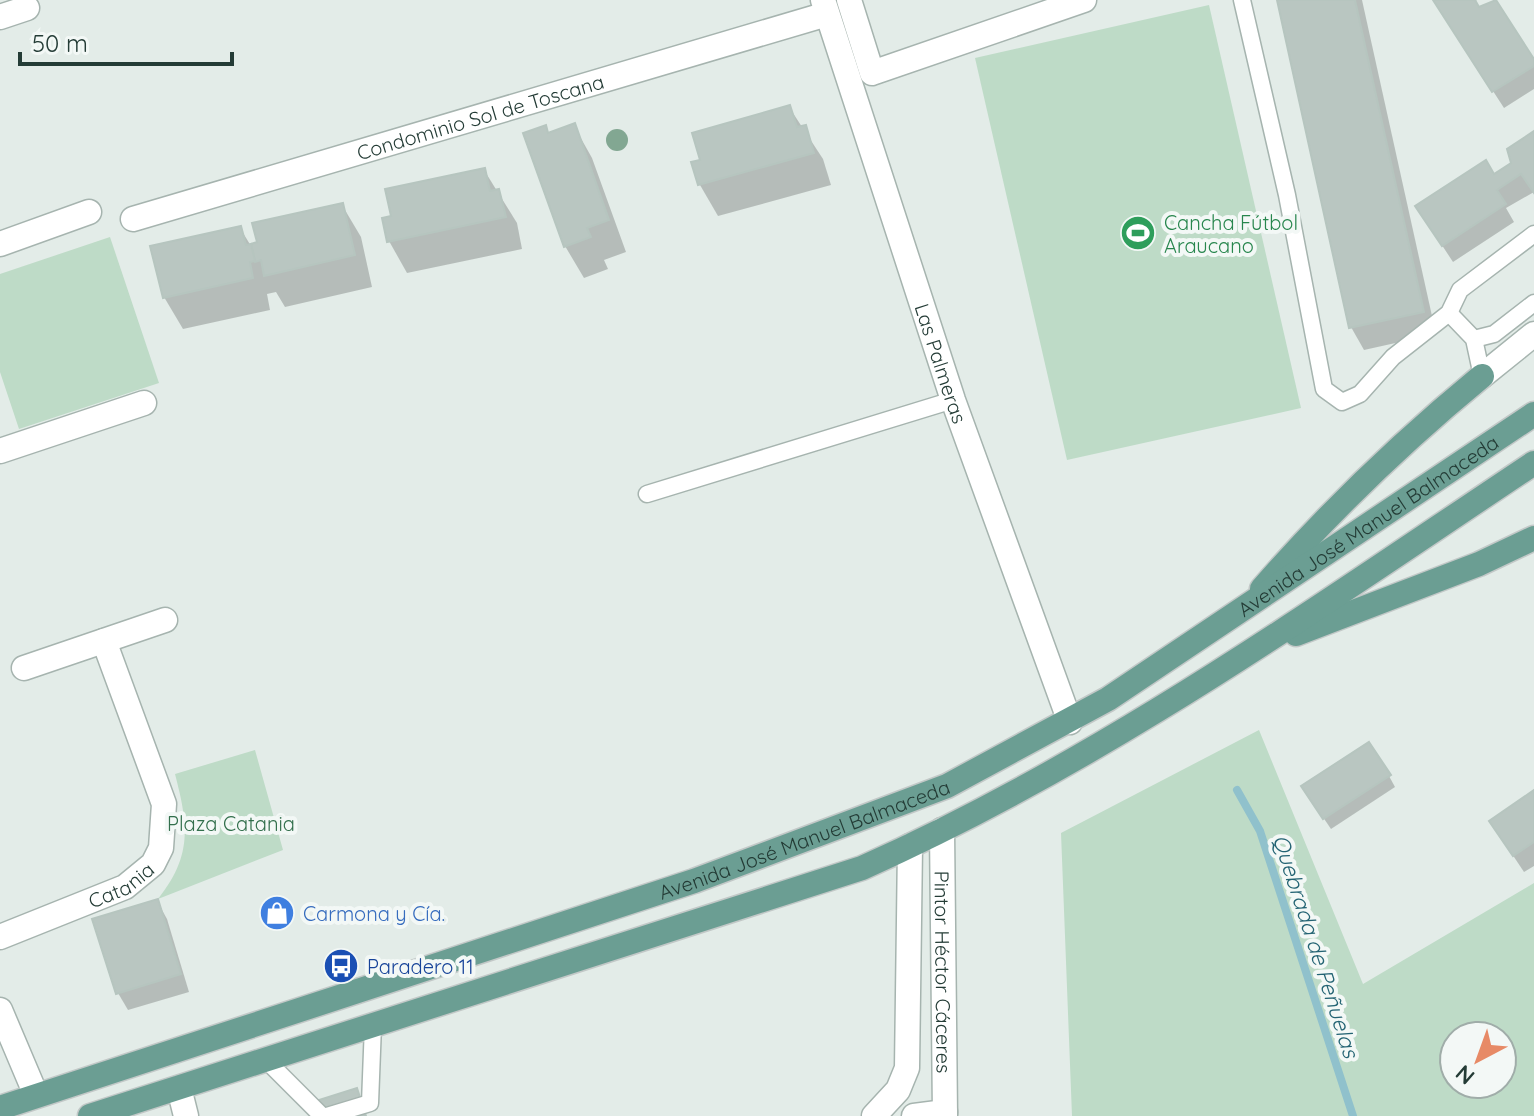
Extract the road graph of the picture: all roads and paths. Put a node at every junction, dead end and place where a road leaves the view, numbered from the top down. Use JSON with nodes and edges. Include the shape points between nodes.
{"nodes":[{"id":1,"x":849,"y":0,"type":"edge"},
{"id":2,"x":1242,"y":0,"type":"edge"},
{"id":3,"x":1079,"y":1,"type":"edge"},
{"id":4,"x":825,"y":7,"type":"edge"},
{"id":5,"x":27,"y":8,"type":"dead end"},
{"id":6,"x":0,"y":17,"type":"edge"},
{"id":7,"x":89,"y":212,"type":"dead end"},
{"id":8,"x":133,"y":219,"type":"dead end"},
{"id":9,"x":1534,"y":234,"type":"edge"},
{"id":10,"x":0,"y":244,"type":"edge"},
{"id":11,"x":1534,"y":303,"type":"edge"},
{"id":12,"x":1449,"y":313,"type":"junction"},
{"id":13,"x":1534,"y":334,"type":"edge"},
{"id":14,"x":1474,"y":339,"type":"junction"},
{"id":15,"x":1482,"y":376,"type":"junction"},
{"id":16,"x":953,"y":400,"type":"junction"},
{"id":17,"x":144,"y":403,"type":"dead end"},
{"id":18,"x":1534,"y":414,"type":"edge"},
{"id":19,"x":0,"y":451,"type":"edge"},
{"id":20,"x":1534,"y":463,"type":"edge"},
{"id":21,"x":647,"y":494,"type":"dead end"},
{"id":22,"x":1534,"y":538,"type":"edge"},
{"id":23,"x":1239,"y":614,"type":"junction"},
{"id":24,"x":165,"y":620,"type":"dead end"},
{"id":25,"x":104,"y":641,"type":"junction"},
{"id":26,"x":1253,"y":651,"type":"junction"},
{"id":27,"x":24,"y":668,"type":"dead end"},
{"id":28,"x":1070,"y":722,"type":"junction"},
{"id":29,"x":942,"y":830,"type":"junction"},
{"id":30,"x":910,"y":846,"type":"junction"},
{"id":31,"x":0,"y":937,"type":"edge"},
{"id":32,"x":0,"y":1010,"type":"edge"},
{"id":33,"x":373,"y":1025,"type":"junction"},
{"id":34,"x":265,"y":1059,"type":"junction"},
{"id":35,"x":179,"y":1088,"type":"junction"},
{"id":36,"x":36,"y":1095,"type":"junction"},
{"id":37,"x":0,"y":1108,"type":"edge"},
{"id":38,"x":945,"y":1114,"type":"edge"},
{"id":39,"x":90,"y":1116,"type":"edge"},
{"id":40,"x":186,"y":1116,"type":"edge"},
{"id":41,"x":325,"y":1116,"type":"edge"},
{"id":42,"x":874,"y":1116,"type":"edge"},
{"id":43,"x":914,"y":1116,"type":"edge"}],
"edges":[{"from":1,"to":3,"type":"street","via":[[872,73]]},
{"from":2,"to":12,"type":"lane","via":[[1324,389],[1336,401],[1350,400]]},
{"from":4,"to":8,"type":"street","name":"Condominio Sol de Toscana"},
{"from":4,"to":16,"type":"street","name":"Las Palmeras"},
{"from":5,"to":6,"type":"street"},
{"from":7,"to":10,"type":"street"},
{"from":9,"to":12,"type":"lane","via":[[1460,290]]},
{"from":11,"to":14,"type":"lane","via":[[1494,334]]},
{"from":12,"to":14,"type":"lane"},
{"from":13,"to":15,"type":"street"},
{"from":14,"to":15,"type":"lane"},
{"from":15,"to":23,"type":"main road","via":[[1411,435],[1310,534]]},
{"from":16,"to":21,"type":"lane"},
{"from":16,"to":28,"type":"street","name":"Las Palmeras"},
{"from":17,"to":19,"type":"street"},
{"from":18,"to":23,"type":"main road","name":"Avenida José Manuel Balmaceda"},
{"from":20,"to":26,"type":"main road","name":"Avenida José Manuel Balmaceda"},
{"from":22,"to":26,"type":"main road"},
{"from":23,"to":28,"type":"main road","name":"Avenida José Manuel Balmaceda"},
{"from":24,"to":25,"type":"street"},
{"from":25,"to":27,"type":"street"},
{"from":25,"to":31,"type":"street","name":"Catania","via":[[164,804],[161,848],[153,864],[125,887]]},
{"from":26,"to":29,"type":"main road","name":"Avenida José Manuel Balmaceda","via":[[1070,764]]},
{"from":28,"to":36,"type":"main road","name":"Avenida José Manuel Balmaceda","via":[[947,786],[694,881]]},
{"from":29,"to":30,"type":"main road","name":"Avenida José Manuel Balmaceda"},
{"from":29,"to":38,"type":"street","name":"Pintor Héctor Cáceres"},
{"from":30,"to":33,"type":"main road","name":"Avenida José Manuel Balmaceda","via":[[862,868]]},
{"from":30,"to":42,"type":"street","name":"Pintor Héctor Cáceres","via":[[907,1068],[898,1090]]},
{"from":32,"to":36,"type":"street"},
{"from":33,"to":34,"type":"main road","name":"Avenida José Manuel Balmaceda"},
{"from":33,"to":41,"type":"lane","via":[[370,1103]]},
{"from":34,"to":35,"type":"main road","name":"Avenida José Manuel Balmaceda"},
{"from":34,"to":41,"type":"lane"},
{"from":35,"to":39,"type":"main road","name":"Avenida José Manuel Balmaceda"},
{"from":35,"to":40,"type":"street"},
{"from":36,"to":37,"type":"main road","name":"Avenida José Manuel Balmaceda"},
{"from":38,"to":43,"type":"street","name":"Pintor Héctor Cáceres"}]}
